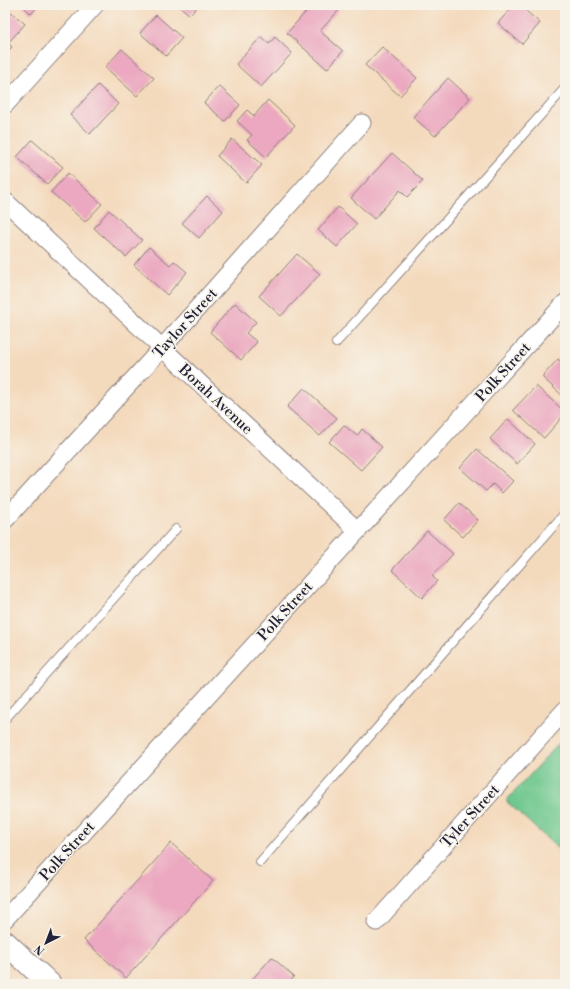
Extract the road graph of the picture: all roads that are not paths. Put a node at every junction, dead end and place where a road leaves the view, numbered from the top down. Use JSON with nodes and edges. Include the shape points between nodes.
{"nodes":[{"id":1,"x":95,"y":5,"type":"edge"},
{"id":2,"x":565,"y":88,"type":"edge"},
{"id":3,"x":5,"y":105,"type":"edge"},
{"id":4,"x":362,"y":123,"type":"dead end"},
{"id":5,"x":5,"y":201,"type":"edge"},
{"id":6,"x":565,"y":303,"type":"edge"},
{"id":7,"x":336,"y":343,"type":"dead end"},
{"id":8,"x":162,"y":348,"type":"junction"},
{"id":9,"x":565,"y":513,"type":"edge"},
{"id":10,"x":5,"y":520,"type":"edge"},
{"id":11,"x":176,"y":529,"type":"dead end"},
{"id":12,"x":358,"y":531,"type":"junction"},
{"id":13,"x":565,"y":710,"type":"edge"},
{"id":14,"x":5,"y":719,"type":"edge"},
{"id":15,"x":260,"y":862,"type":"dead end"},
{"id":16,"x":5,"y":919,"type":"edge"},
{"id":17,"x":376,"y":922,"type":"dead end"},
{"id":18,"x":5,"y":942,"type":"edge"},
{"id":19,"x":50,"y":984,"type":"edge"}],
"edges":[{"from":1,"to":3,"type":"street"},
{"from":2,"to":7,"type":"lane"},
{"from":4,"to":8,"type":"street","name":"Taylor Street"},
{"from":5,"to":8,"type":"street","name":"Borah Avenue"},
{"from":6,"to":12,"type":"street","name":"Polk Street"},
{"from":8,"to":10,"type":"street","name":"Taylor Street"},
{"from":8,"to":12,"type":"street","name":"Borah Avenue"},
{"from":9,"to":15,"type":"lane"},
{"from":11,"to":14,"type":"lane"},
{"from":12,"to":16,"type":"street","name":"Polk Street"},
{"from":13,"to":17,"type":"street","name":"Tyler Street"},
{"from":18,"to":19,"type":"street"}]}
